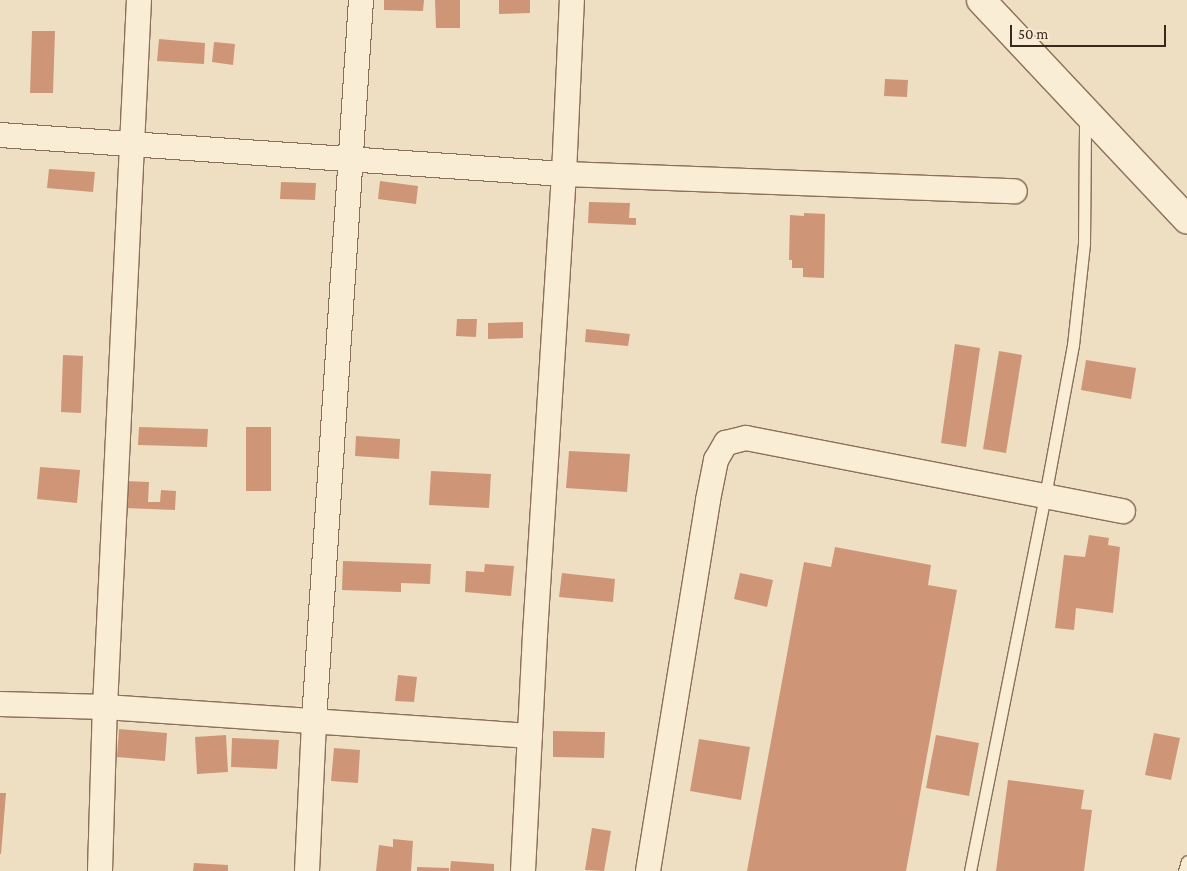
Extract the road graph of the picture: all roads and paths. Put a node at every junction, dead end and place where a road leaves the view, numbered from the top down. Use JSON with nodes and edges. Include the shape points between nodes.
{"nodes":[{"id":1,"x":139,"y":0,"type":"edge"},
{"id":2,"x":361,"y":0,"type":"edge"},
{"id":3,"x":572,"y":0,"type":"edge"},
{"id":4,"x":981,"y":0,"type":"edge"},
{"id":5,"x":1085,"y":112,"type":"junction"},
{"id":6,"x":0,"y":135,"type":"edge"},
{"id":7,"x":133,"y":144,"type":"junction"},
{"id":8,"x":350,"y":161,"type":"junction"},
{"id":9,"x":564,"y":174,"type":"junction"},
{"id":10,"x":1015,"y":191,"type":"dead end"},
{"id":11,"x":1187,"y":220,"type":"edge"},
{"id":12,"x":1045,"y":496,"type":"junction"},
{"id":13,"x":1123,"y":511,"type":"dead end"},
{"id":14,"x":0,"y":704,"type":"edge"},
{"id":15,"x":105,"y":707,"type":"junction"},
{"id":16,"x":314,"y":721,"type":"junction"},
{"id":17,"x":530,"y":736,"type":"junction"},
{"id":18,"x":1187,"y":861,"type":"edge"},
{"id":19,"x":100,"y":871,"type":"edge"},
{"id":20,"x":307,"y":871,"type":"edge"},
{"id":21,"x":523,"y":871,"type":"edge"},
{"id":22,"x":648,"y":871,"type":"edge"},
{"id":23,"x":970,"y":871,"type":"edge"},
{"id":24,"x":1184,"y":871,"type":"edge"}],
"edges":[{"from":1,"to":7,"type":"street"},
{"from":2,"to":8,"type":"street"},
{"from":3,"to":9,"type":"street"},
{"from":4,"to":5,"type":"main road"},
{"from":5,"to":11,"type":"main road"},
{"from":5,"to":12,"type":"lane","via":[[1084,243],[1078,312]]},
{"from":6,"to":7,"type":"street"},
{"from":7,"to":8,"type":"street"},
{"from":7,"to":15,"type":"street"},
{"from":8,"to":9,"type":"street"},
{"from":8,"to":16,"type":"street"},
{"from":9,"to":10,"type":"street"},
{"from":9,"to":17,"type":"street"},
{"from":12,"to":13,"type":"street"},
{"from":12,"to":22,"type":"street","via":[[746,438],[726,443],[716,460],[708,500]]},
{"from":12,"to":23,"type":"lane"},
{"from":14,"to":15,"type":"street"},
{"from":15,"to":16,"type":"street"},
{"from":15,"to":19,"type":"street"},
{"from":16,"to":17,"type":"street"},
{"from":16,"to":20,"type":"street"},
{"from":17,"to":21,"type":"street"},
{"from":18,"to":24,"type":"lane"}]}
